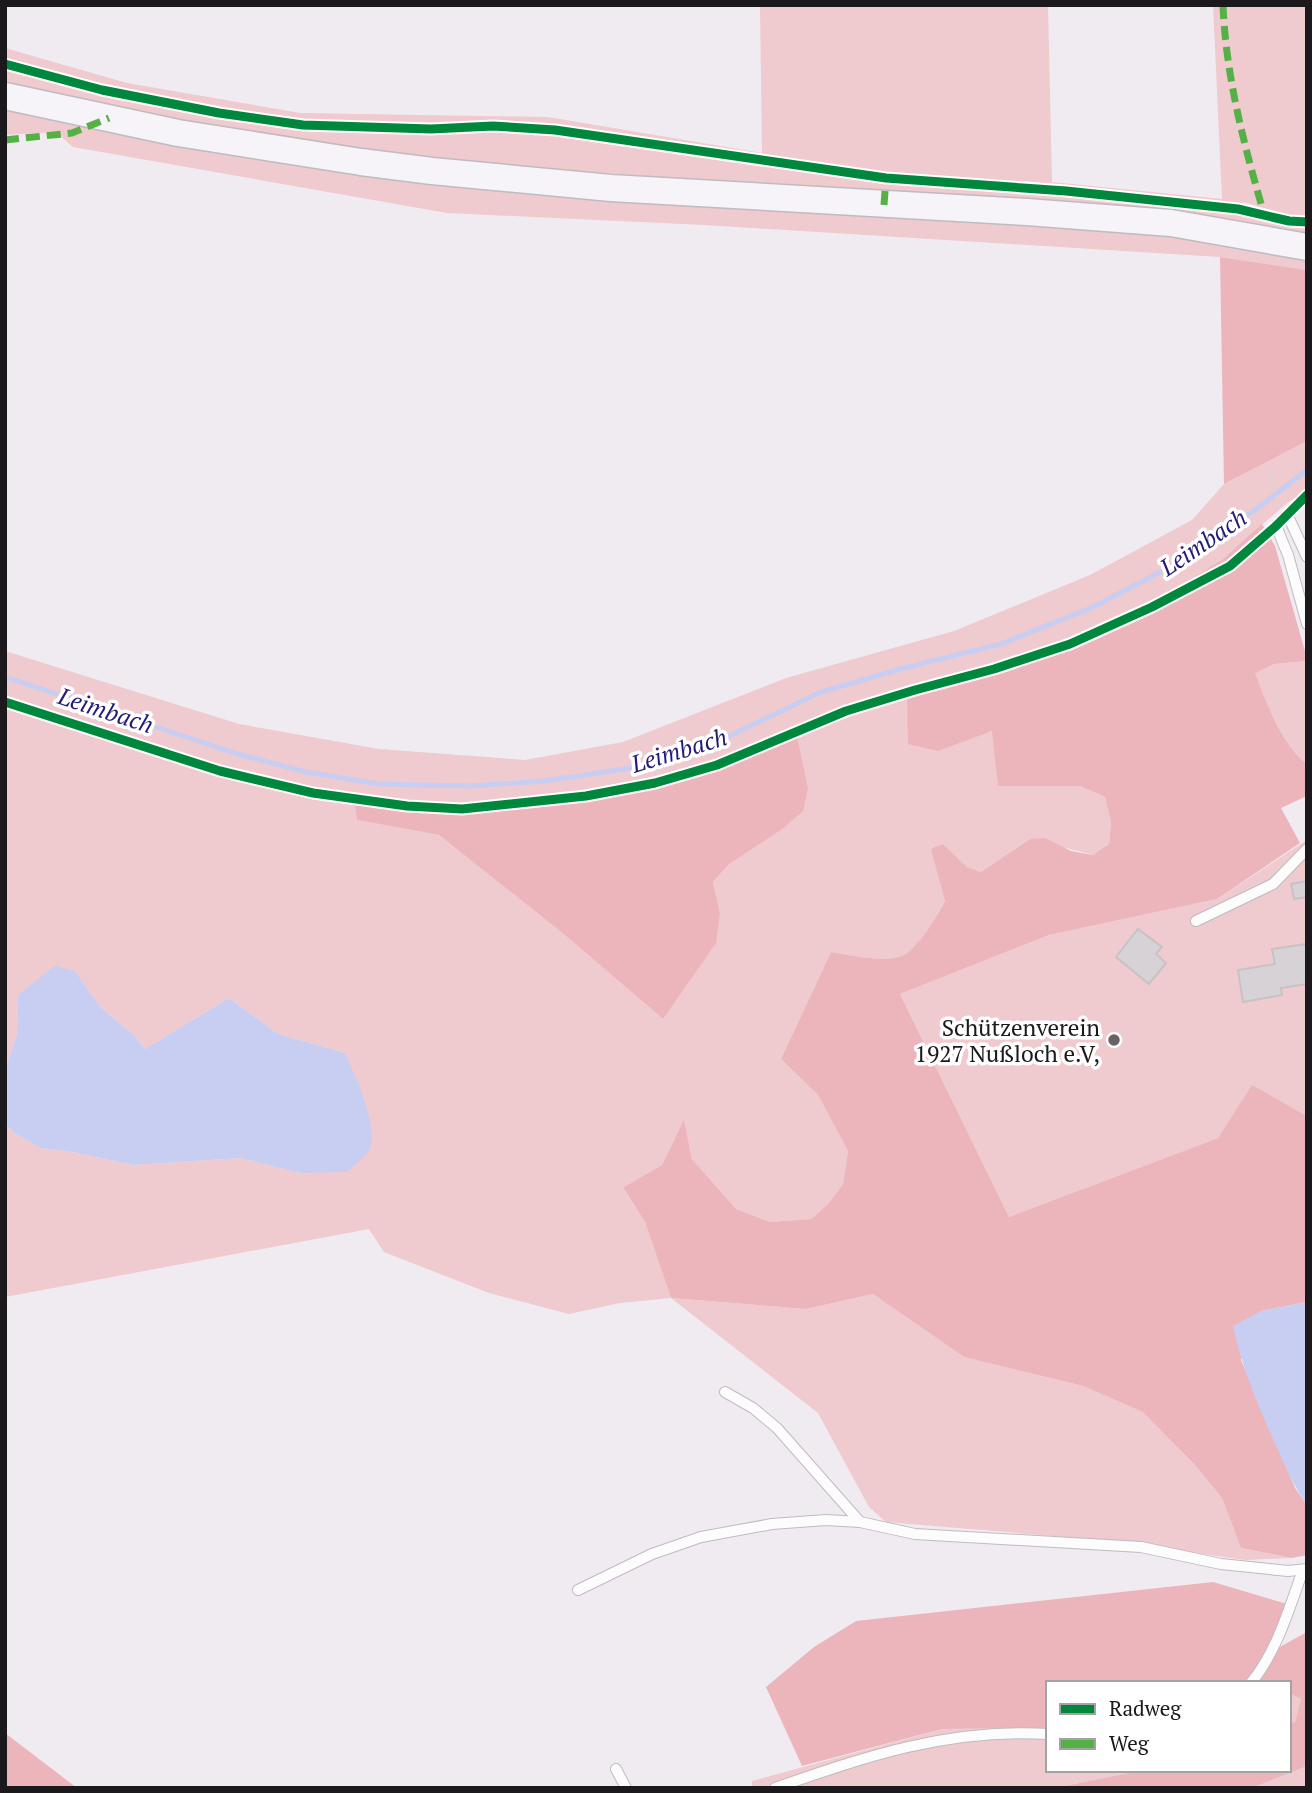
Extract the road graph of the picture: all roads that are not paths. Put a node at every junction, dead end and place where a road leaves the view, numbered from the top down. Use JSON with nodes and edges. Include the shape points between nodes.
{"nodes":[{"id":1,"x":5,"y":96,"type":"edge"},
{"id":2,"x":1307,"y":247,"type":"edge"},
{"id":3,"x":1307,"y":495,"type":"edge"},
{"id":4,"x":1287,"y":514,"type":"junction"},
{"id":5,"x":1307,"y":557,"type":"edge"},
{"id":6,"x":1307,"y":624,"type":"edge"},
{"id":7,"x":1307,"y":849,"type":"edge"},
{"id":8,"x":1196,"y":921,"type":"dead end"},
{"id":9,"x":725,"y":1392,"type":"dead end"},
{"id":10,"x":860,"y":1522,"type":"junction"},
{"id":11,"x":1305,"y":1570,"type":"edge"},
{"id":12,"x":578,"y":1590,"type":"dead end"},
{"id":13,"x":1252,"y":1681,"type":"edge"},
{"id":14,"x":1046,"y":1734,"type":"edge"},
{"id":15,"x":616,"y":1769,"type":"dead end"},
{"id":16,"x":626,"y":1788,"type":"edge"},
{"id":17,"x":775,"y":1788,"type":"edge"}],
"edges":[{"from":1,"to":2,"type":"street","via":[[178,133],[361,162],[611,188],[1171,223]]},
{"from":3,"to":4,"type":"lane"},
{"from":4,"to":5,"type":"lane"},
{"from":4,"to":6,"type":"lane","via":[[1276,526]]},
{"from":7,"to":8,"type":"lane","via":[[1273,884]]},
{"from":9,"to":10,"type":"lane","via":[[777,1428]]},
{"from":10,"to":11,"type":"lane","via":[[915,1534],[1141,1547],[1221,1564]]},
{"from":10,"to":12,"type":"lane","via":[[772,1524],[701,1537],[652,1553]]},
{"from":11,"to":13,"type":"lane","via":[[1276,1640]]},
{"from":14,"to":17,"type":"lane","via":[[989,1734],[919,1742]]},
{"from":15,"to":16,"type":"lane"}]}
